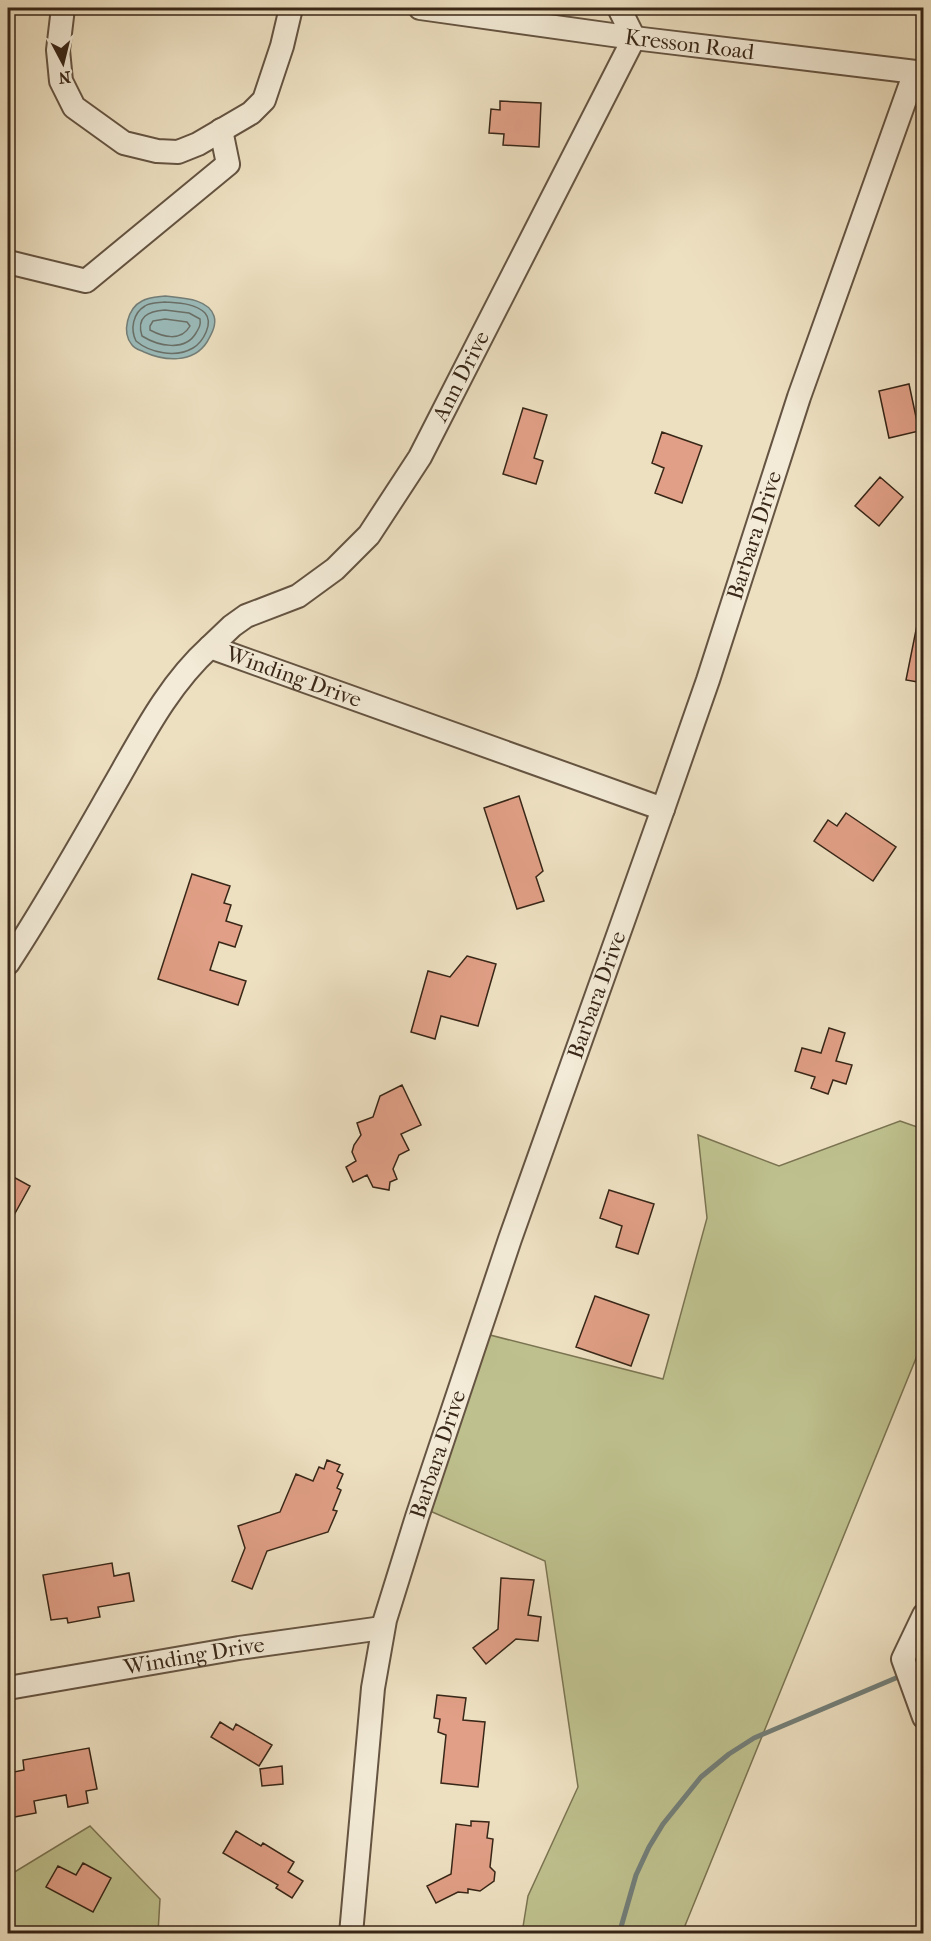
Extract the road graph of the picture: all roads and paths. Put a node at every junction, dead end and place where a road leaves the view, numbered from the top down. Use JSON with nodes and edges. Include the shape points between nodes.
{"nodes":[{"id":1,"x":63,"y":8,"type":"edge"},
{"id":2,"x":291,"y":8,"type":"edge"},
{"id":3,"x":420,"y":8,"type":"edge"},
{"id":4,"x":619,"y":8,"type":"edge"},
{"id":5,"x":634,"y":38,"type":"junction"},
{"id":6,"x":919,"y":73,"type":"edge"},
{"id":7,"x":221,"y":130,"type":"junction"},
{"id":8,"x":8,"y":262,"type":"edge"},
{"id":9,"x":210,"y":647,"type":"junction"},
{"id":10,"x":663,"y":809,"type":"junction"},
{"id":11,"x":8,"y":963,"type":"edge"},
{"id":12,"x":924,"y":1615,"type":"edge"},
{"id":13,"x":382,"y":1628,"type":"junction"},
{"id":14,"x":8,"y":1688,"type":"edge"},
{"id":15,"x":924,"y":1717,"type":"edge"},
{"id":16,"x":351,"y":1934,"type":"edge"}],
"edges":[{"from":1,"to":7,"type":"street","via":[[58,50],[61,81],[74,107],[83,114],[124,143],[157,151],[178,152]]},
{"from":2,"to":7,"type":"street","via":[[264,100],[251,113]]},
{"from":3,"to":5,"type":"street","name":"Kresson Road"},
{"from":4,"to":5,"type":"street"},
{"from":5,"to":6,"type":"street","name":"Kresson Road"},
{"from":5,"to":9,"type":"street","name":"Ann Drive","via":[[420,456],[369,535],[317,583],[298,596],[246,616]]},
{"from":6,"to":10,"type":"street","name":"Barbara Drive","via":[[799,397]]},
{"from":7,"to":8,"type":"street","via":[[228,164],[86,281]]},
{"from":9,"to":10,"type":"street","name":"Winding Drive"},
{"from":9,"to":11,"type":"street","name":"Winding Drive","via":[[158,709]]},
{"from":10,"to":13,"type":"street","name":"Barbara Drive","via":[[507,1247]]},
{"from":12,"to":15,"type":"street","via":[[903,1659]]},
{"from":13,"to":14,"type":"street","name":"Winding Drive"},
{"from":13,"to":16,"type":"street","name":"Barbara Drive"}]}
